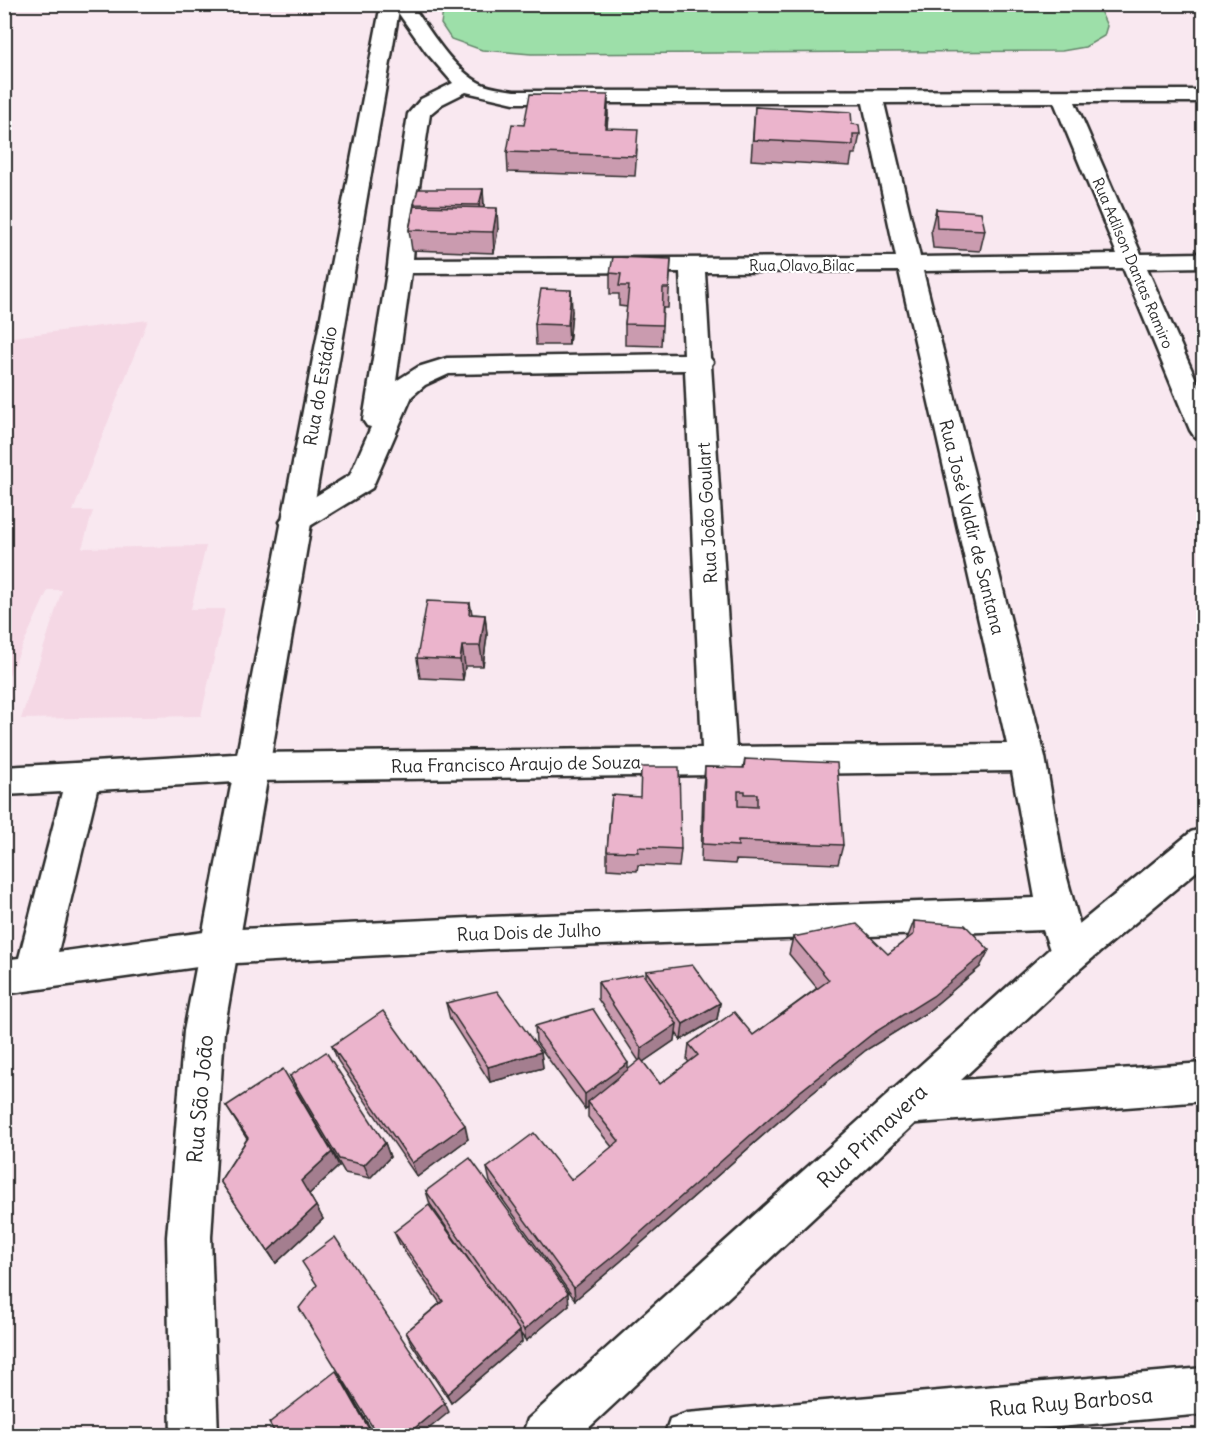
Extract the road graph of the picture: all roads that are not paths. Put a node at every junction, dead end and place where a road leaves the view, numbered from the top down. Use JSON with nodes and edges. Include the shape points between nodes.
{"nodes":[{"id":1,"x":391,"y":4,"type":"edge"},
{"id":2,"x":401,"y":4,"type":"edge"},
{"id":3,"x":468,"y":84,"type":"junction"},
{"id":4,"x":1203,"y":96,"type":"edge"},
{"id":5,"x":1062,"y":97,"type":"junction"},
{"id":6,"x":872,"y":99,"type":"junction"},
{"id":7,"x":1203,"y":260,"type":"edge"},
{"id":8,"x":1132,"y":261,"type":"junction"},
{"id":9,"x":909,"y":264,"type":"junction"},
{"id":10,"x":692,"y":265,"type":"junction"},
{"id":11,"x":400,"y":266,"type":"junction"},
{"id":12,"x":699,"y":362,"type":"junction"},
{"id":13,"x":1203,"y":430,"type":"edge"},
{"id":14,"x":372,"y":456,"type":"junction"},
{"id":15,"x":296,"y":522,"type":"junction"},
{"id":16,"x":1028,"y":757,"type":"junction"},
{"id":17,"x":720,"y":761,"type":"junction"},
{"id":18,"x":252,"y":767,"type":"junction"},
{"id":19,"x":83,"y":776,"type":"junction"},
{"id":20,"x":4,"y":781,"type":"edge"},
{"id":21,"x":1203,"y":843,"type":"edge"},
{"id":22,"x":1055,"y":913,"type":"junction"},
{"id":23,"x":219,"y":947,"type":"junction"},
{"id":24,"x":1069,"y":955,"type":"junction"},
{"id":25,"x":19,"y":975,"type":"edge"},
{"id":26,"x":1203,"y":1082,"type":"edge"},
{"id":27,"x":905,"y":1104,"type":"junction"},
{"id":28,"x":1203,"y":1391,"type":"edge"},
{"id":29,"x":195,"y":1436,"type":"edge"},
{"id":30,"x":545,"y":1436,"type":"edge"},
{"id":31,"x":687,"y":1436,"type":"edge"}],
"edges":[{"from":1,"to":15,"type":"street","name":"Rua do Estádio"},
{"from":2,"to":3,"type":"street","via":[[427,40]]},
{"from":3,"to":6,"type":"street","via":[[485,92],[514,97]]},
{"from":3,"to":11,"type":"street","via":[[431,101],[419,114]]},
{"from":4,"to":5,"type":"street"},
{"from":5,"to":6,"type":"street"},
{"from":5,"to":8,"type":"street","name":"Rua Adilson Dantas Ramiro"},
{"from":6,"to":9,"type":"street","name":"Rua José Valdir de Santana"},
{"from":7,"to":8,"type":"street","name":"Rua Olavo Bilac"},
{"from":8,"to":9,"type":"street","name":"Rua Olavo Bilac"},
{"from":8,"to":13,"type":"street","name":"Rua Adilson Dantas Ramiro"},
{"from":9,"to":10,"type":"street","name":"Rua Olavo Bilac"},
{"from":9,"to":16,"type":"street","name":"Rua José Valdir de Santana"},
{"from":10,"to":11,"type":"street","name":"Rua Olavo Bilac"},
{"from":10,"to":12,"type":"street","name":"Rua João Goulart"},
{"from":11,"to":14,"type":"street"},
{"from":12,"to":14,"type":"street","via":[[438,369],[411,381],[400,392]]},
{"from":12,"to":17,"type":"street","name":"Rua João Goulart"},
{"from":14,"to":15,"type":"street","via":[[367,472],[356,486]]},
{"from":15,"to":18,"type":"street","name":"Rua do Estádio"},
{"from":16,"to":17,"type":"street","name":"Rua Francisco Araujo de Souza"},
{"from":16,"to":22,"type":"street","name":"Rua José Valdir de Santana"},
{"from":17,"to":18,"type":"street","name":"Rua Francisco Araujo de Souza"},
{"from":18,"to":19,"type":"street","name":"Rua Francisco Araujo de Souza"},
{"from":18,"to":23,"type":"street","name":"Rua São João"},
{"from":19,"to":20,"type":"street","name":"Rua Francisco Araujo de Souza"},
{"from":19,"to":25,"type":"street"},
{"from":21,"to":24,"type":"street","name":"Rua Primavera"},
{"from":22,"to":23,"type":"street","name":"Rua Dois de Julho"},
{"from":22,"to":24,"type":"street","name":"Rua José Valdir de Santana"},
{"from":23,"to":25,"type":"street","name":"Rua Dois de Julho"},
{"from":23,"to":29,"type":"street","name":"Rua São João","via":[[204,1031],[189,1237]]},
{"from":24,"to":27,"type":"street","name":"Rua Primavera"},
{"from":26,"to":27,"type":"street"},
{"from":27,"to":30,"type":"street","name":"Rua Primavera"},
{"from":28,"to":31,"type":"street","name":"Rua Ruy Barbosa"}]}
